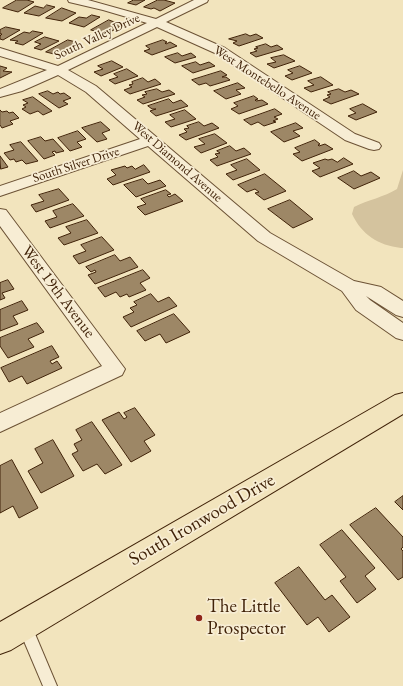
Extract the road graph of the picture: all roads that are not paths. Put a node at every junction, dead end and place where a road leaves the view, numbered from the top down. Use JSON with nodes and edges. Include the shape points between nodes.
{"nodes":[{"id":1,"x":73,"y":0,"type":"edge"},
{"id":2,"x":203,"y":0,"type":"edge"},
{"id":3,"x":158,"y":23,"type":"junction"},
{"id":4,"x":0,"y":52,"type":"edge"},
{"id":5,"x":59,"y":70,"type":"junction"},
{"id":6,"x":0,"y":93,"type":"edge"},
{"id":7,"x":151,"y":140,"type":"junction"},
{"id":8,"x":374,"y":146,"type":"dead end"},
{"id":9,"x":0,"y":190,"type":"edge"},
{"id":10,"x":0,"y":214,"type":"edge"},
{"id":11,"x":348,"y":287,"type":"junction"},
{"id":12,"x":403,"y":310,"type":"edge"},
{"id":13,"x":403,"y":333,"type":"edge"},
{"id":14,"x":403,"y":402,"type":"edge"},
{"id":15,"x":0,"y":423,"type":"edge"},
{"id":16,"x":24,"y":625,"type":"junction"},
{"id":17,"x":0,"y":639,"type":"edge"},
{"id":18,"x":50,"y":686,"type":"edge"}],
"edges":[{"from":1,"to":3,"type":"street","name":"West Montebello Avenue"},
{"from":2,"to":3,"type":"street","name":"South Valley Drive"},
{"from":3,"to":5,"type":"street","name":"South Valley Drive"},
{"from":3,"to":8,"type":"street","name":"West Montebello Avenue","via":[[221,51],[350,137]]},
{"from":4,"to":5,"type":"street","name":"West Diamond Avenue"},
{"from":5,"to":6,"type":"street","name":"South Valley Drive"},
{"from":5,"to":7,"type":"street","name":"West Diamond Avenue","via":[[91,89]]},
{"from":7,"to":9,"type":"street","name":"South Silver Drive"},
{"from":7,"to":11,"type":"street","name":"West Diamond Avenue","via":[[264,237]]},
{"from":10,"to":15,"type":"street","name":"West 19th Avenue","via":[[115,369]]},
{"from":11,"to":12,"type":"street","name":"West Diamond Avenue","via":[[374,291]]},
{"from":11,"to":13,"type":"street","name":"West Diamond Avenue","via":[[363,305]]},
{"from":14,"to":16,"type":"main road","name":"South Ironwood Drive"},
{"from":16,"to":17,"type":"main road","name":"South Ironwood Drive"},
{"from":16,"to":18,"type":"lane"}]}
